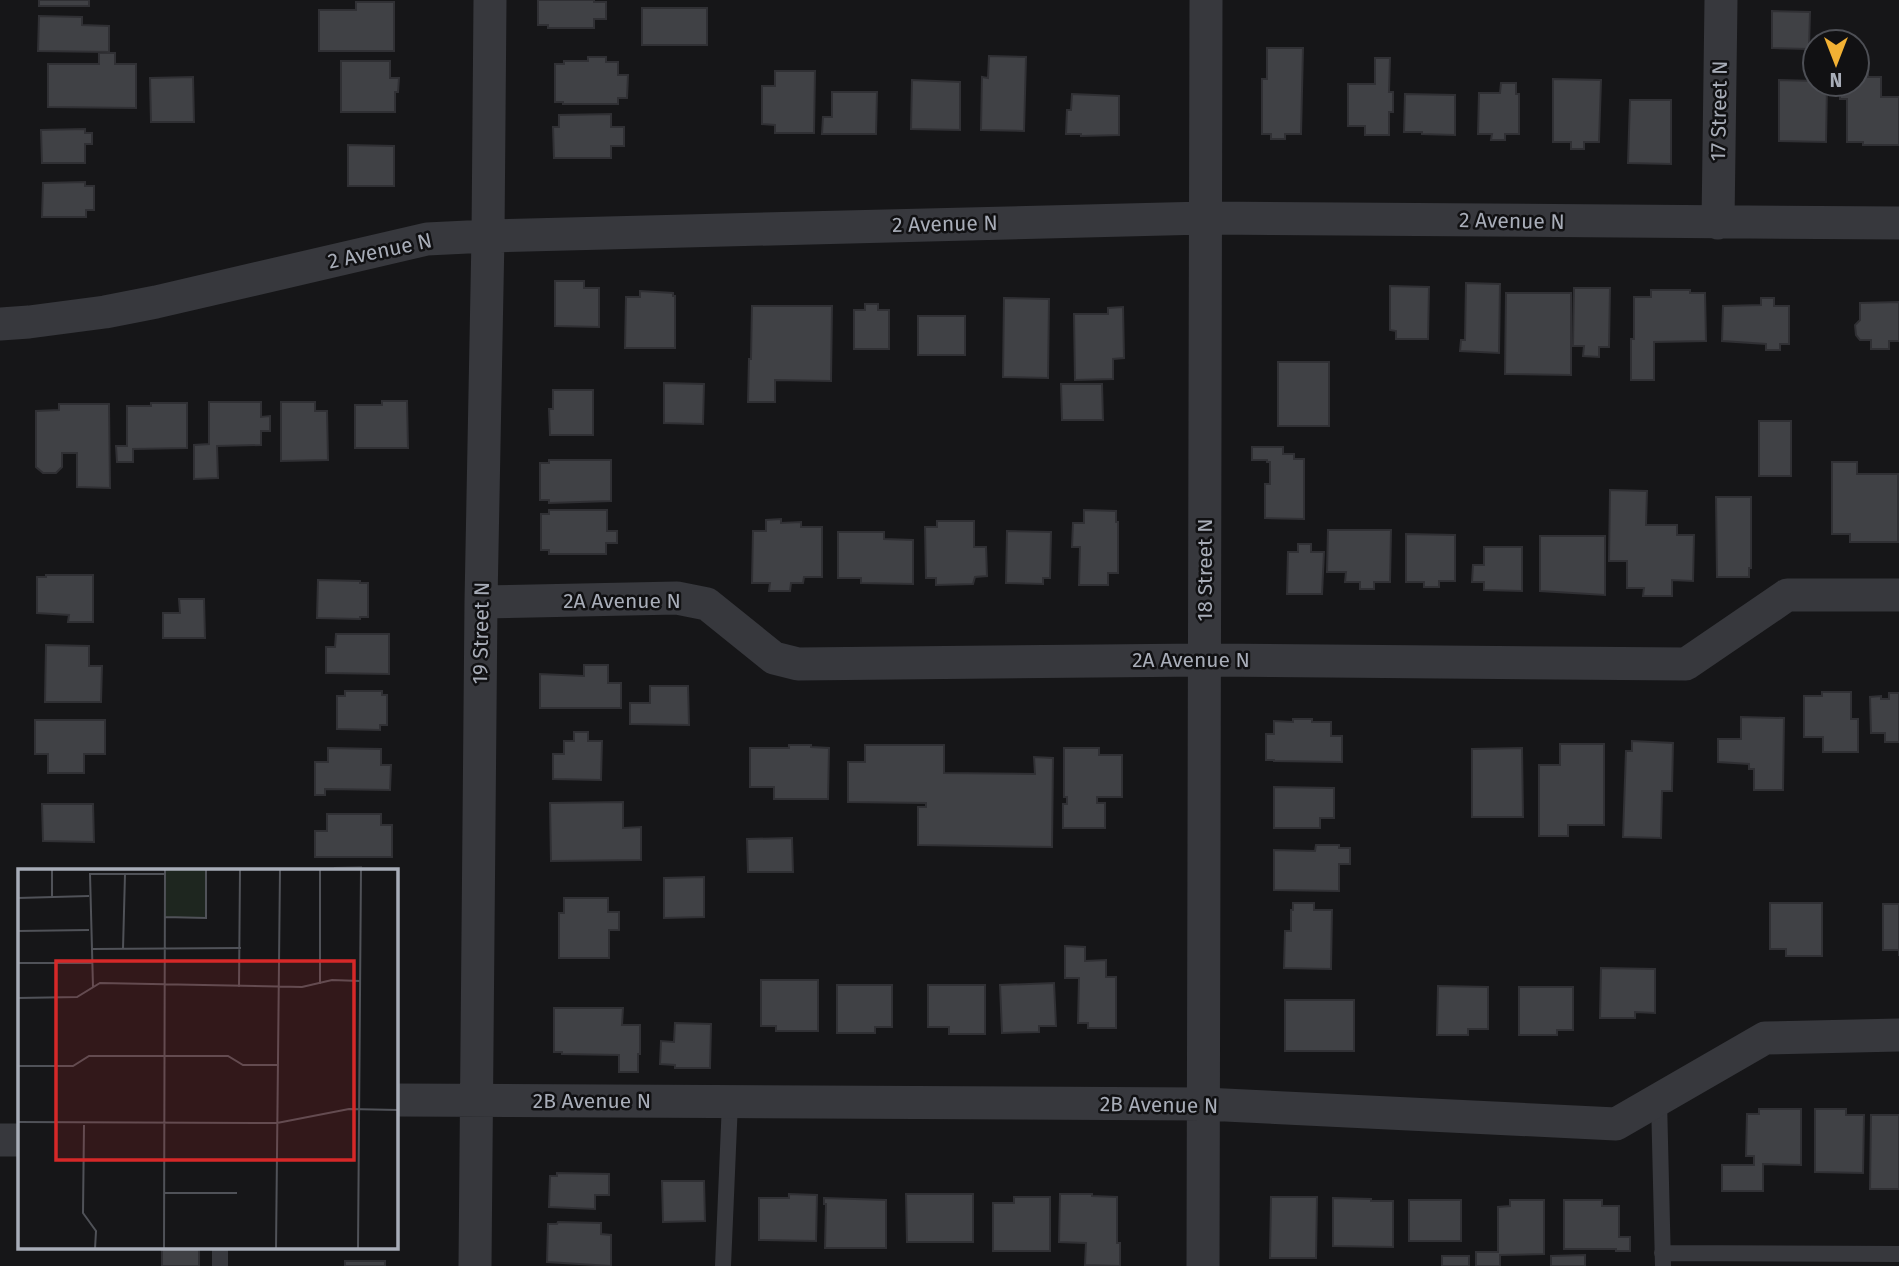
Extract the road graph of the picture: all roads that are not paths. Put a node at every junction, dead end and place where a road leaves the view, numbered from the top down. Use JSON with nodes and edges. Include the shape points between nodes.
{"nodes":[{"id":1,"x":490,"y":0,"type":"edge"},
{"id":2,"x":1206,"y":0,"type":"edge"},
{"id":3,"x":1721,"y":0,"type":"edge"},
{"id":4,"x":1205,"y":218,"type":"junction"},
{"id":5,"x":1718,"y":223,"type":"junction"},
{"id":6,"x":1899,"y":223,"type":"edge"},
{"id":7,"x":488,"y":236,"type":"junction"},
{"id":8,"x":0,"y":324,"type":"edge"},
{"id":9,"x":1899,"y":595,"type":"edge"},
{"id":10,"x":481,"y":602,"type":"junction"},
{"id":11,"x":1205,"y":660,"type":"junction"},
{"id":12,"x":1899,"y":1035,"type":"edge"},
{"id":13,"x":397,"y":1100,"type":"edge"},
{"id":14,"x":1659,"y":1100,"type":"junction"},
{"id":15,"x":477,"y":1101,"type":"junction"},
{"id":16,"x":730,"y":1102,"type":"junction"},
{"id":17,"x":1204,"y":1104,"type":"junction"},
{"id":18,"x":0,"y":1140,"type":"edge"},
{"id":19,"x":18,"y":1140,"type":"edge"},
{"id":20,"x":220,"y":1248,"type":"edge"},
{"id":21,"x":1899,"y":1254,"type":"edge"},
{"id":22,"x":1663,"y":1260,"type":"edge"},
{"id":23,"x":220,"y":1266,"type":"edge"},
{"id":24,"x":475,"y":1266,"type":"edge"},
{"id":25,"x":723,"y":1266,"type":"edge"},
{"id":26,"x":1203,"y":1266,"type":"edge"}],
"edges":[{"from":1,"to":7,"type":"street","name":"19 Street N"},
{"from":2,"to":4,"type":"street","name":"18 Street N"},
{"from":3,"to":5,"type":"street","name":"17 Street N"},
{"from":4,"to":5,"type":"street","name":"2 Avenue N"},
{"from":4,"to":7,"type":"street","name":"2 Avenue N"},
{"from":4,"to":11,"type":"street","name":"18 Street N"},
{"from":5,"to":6,"type":"street","name":"2 Avenue N"},
{"from":7,"to":8,"type":"street","name":"2 Avenue N","via":[[427,239],[156,302]]},
{"from":7,"to":10,"type":"street","name":"19 Street N"},
{"from":9,"to":11,"type":"street","name":"2A Avenue N","via":[[1787,595],[1686,664]]},
{"from":10,"to":11,"type":"street","name":"2A Avenue N","via":[[677,598],[707,604],[774,657],[799,664]]},
{"from":10,"to":15,"type":"street","name":"19 Street N"},
{"from":11,"to":17,"type":"street","name":"18 Street N"},
{"from":12,"to":14,"type":"street","name":"2B Avenue N","via":[[1765,1038]]},
{"from":13,"to":15,"type":"street","name":"2B Avenue N"},
{"from":14,"to":17,"type":"street","name":"2B Avenue N","via":[[1616,1124]]},
{"from":14,"to":22,"type":"lane"},
{"from":15,"to":16,"type":"street","name":"2B Avenue N"},
{"from":15,"to":24,"type":"street","name":"19 Street N"},
{"from":16,"to":17,"type":"street","name":"2B Avenue N"},
{"from":16,"to":25,"type":"lane"},
{"from":17,"to":26,"type":"street","name":"18 Street N"},
{"from":18,"to":19,"type":"street"},
{"from":20,"to":23,"type":"lane"},
{"from":21,"to":22,"type":"lane"}]}
